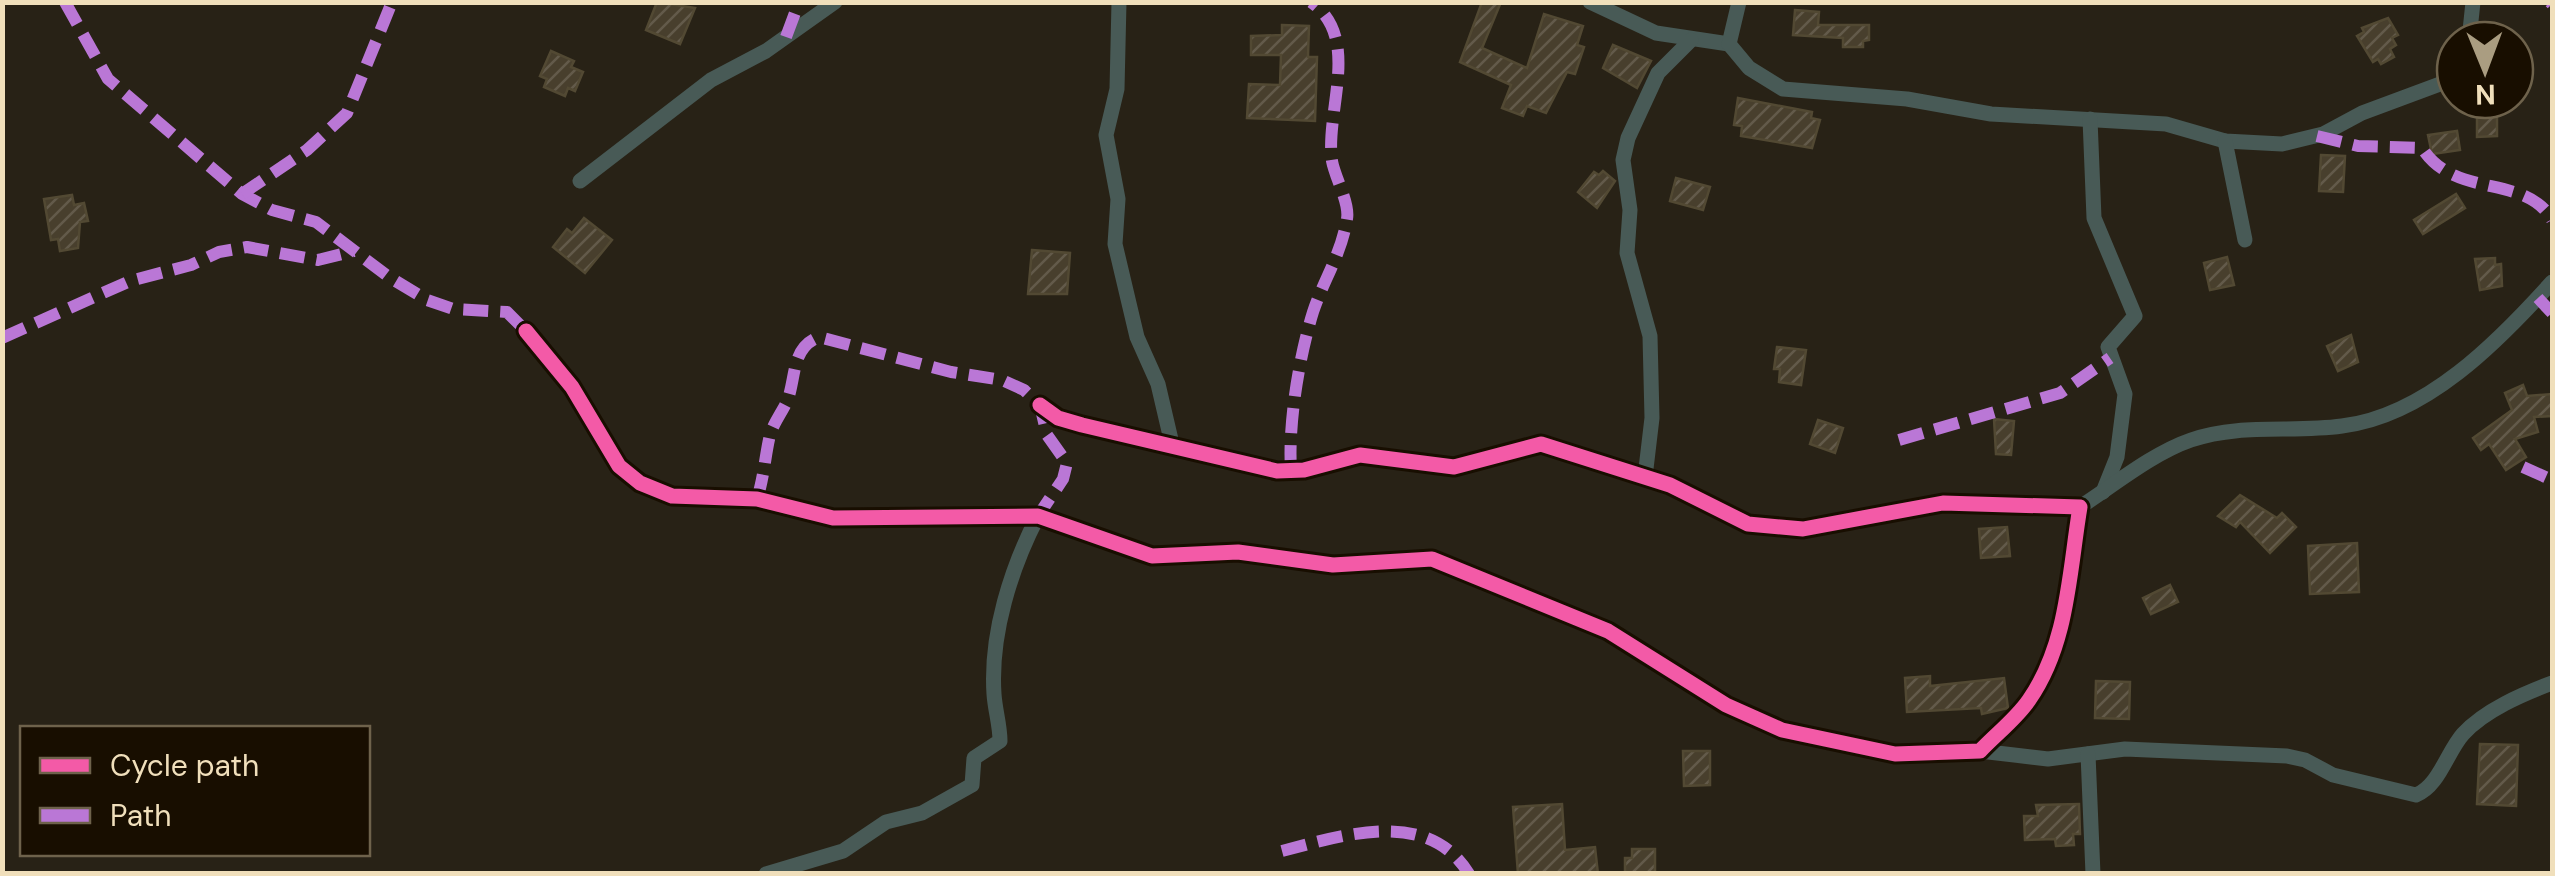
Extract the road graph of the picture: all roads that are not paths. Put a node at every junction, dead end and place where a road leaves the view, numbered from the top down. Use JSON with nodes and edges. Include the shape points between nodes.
{"nodes":[{"id":1,"x":835,"y":2,"type":"edge"},
{"id":2,"x":1119,"y":2,"type":"edge"},
{"id":3,"x":1590,"y":2,"type":"edge"},
{"id":4,"x":1739,"y":2,"type":"edge"},
{"id":5,"x":1691,"y":40,"type":"junction"},
{"id":6,"x":1729,"y":44,"type":"junction"},
{"id":7,"x":2435,"y":86,"type":"edge"},
{"id":8,"x":2090,"y":120,"type":"junction"},
{"id":9,"x":2225,"y":141,"type":"junction"},
{"id":10,"x":580,"y":180,"type":"dead end"},
{"id":11,"x":2245,"y":240,"type":"dead end"},
{"id":12,"x":2552,"y":282,"type":"edge"},
{"id":13,"x":526,"y":331,"type":"dead end"},
{"id":14,"x":1040,"y":405,"type":"dead end"},
{"id":15,"x":1172,"y":444,"type":"junction"},
{"id":16,"x":1645,"y":477,"type":"junction"},
{"id":17,"x":2103,"y":492,"type":"junction"},
{"id":18,"x":2080,"y":507,"type":"junction"},
{"id":19,"x":1038,"y":516,"type":"junction"},
{"id":20,"x":2552,"y":682,"type":"edge"},
{"id":21,"x":1980,"y":750,"type":"junction"},
{"id":22,"x":2088,"y":754,"type":"junction"},
{"id":23,"x":766,"y":874,"type":"edge"},
{"id":24,"x":2092,"y":874,"type":"edge"}],
"edges":[{"from":1,"to":10,"type":"street","via":[[766,52],[711,80]]},
{"from":2,"to":15,"type":"street","via":[[1117,89],[1106,134],[1118,199],[1115,244]]},
{"from":3,"to":5,"type":"street","via":[[1656,33]]},
{"from":4,"to":6,"type":"street"},
{"from":5,"to":6,"type":"street"},
{"from":5,"to":16,"type":"street","via":[[1658,73],[1623,160],[1629,267],[1650,336]]},
{"from":6,"to":8,"type":"street","via":[[1748,68],[1783,89]]},
{"from":7,"to":9,"type":"street","via":[[2323,134],[2282,144]]},
{"from":8,"to":9,"type":"street","via":[[2166,124]]},
{"from":8,"to":17,"type":"street","via":[[2094,218],[2135,316],[2108,346],[2125,394],[2117,457]]},
{"from":9,"to":11,"type":"street"},
{"from":12,"to":17,"type":"street","via":[[2498,339],[2394,411],[2343,426],[2246,428],[2188,441]]},
{"from":13,"to":19,"type":"street","via":[[572,387],[619,466],[640,484],[672,496],[757,499],[833,518]]},
{"from":14,"to":15,"type":"street","via":[[1058,418]]},
{"from":15,"to":16,"type":"street","via":[[1277,471],[1360,455],[1454,467],[1541,444]]},
{"from":16,"to":18,"type":"street","via":[[1748,524],[1803,529],[1942,504]]},
{"from":17,"to":18,"type":"street"},
{"from":18,"to":21,"type":"street","via":[[2052,658],[2026,704]]},
{"from":19,"to":21,"type":"street","via":[[1152,556],[1238,552],[1333,565],[1432,559],[1608,630],[1726,705],[1782,730],[1896,754]]},
{"from":19,"to":23,"type":"street","via":[[1020,551],[998,647],[1000,741],[974,758],[972,784],[922,812],[886,822],[843,850]]},
{"from":20,"to":22,"type":"street","via":[[2471,726],[2430,787],[2416,795],[2333,775],[2296,758],[2200,750]]},
{"from":21,"to":22,"type":"street","via":[[2034,758]]},
{"from":22,"to":24,"type":"street"}]}
